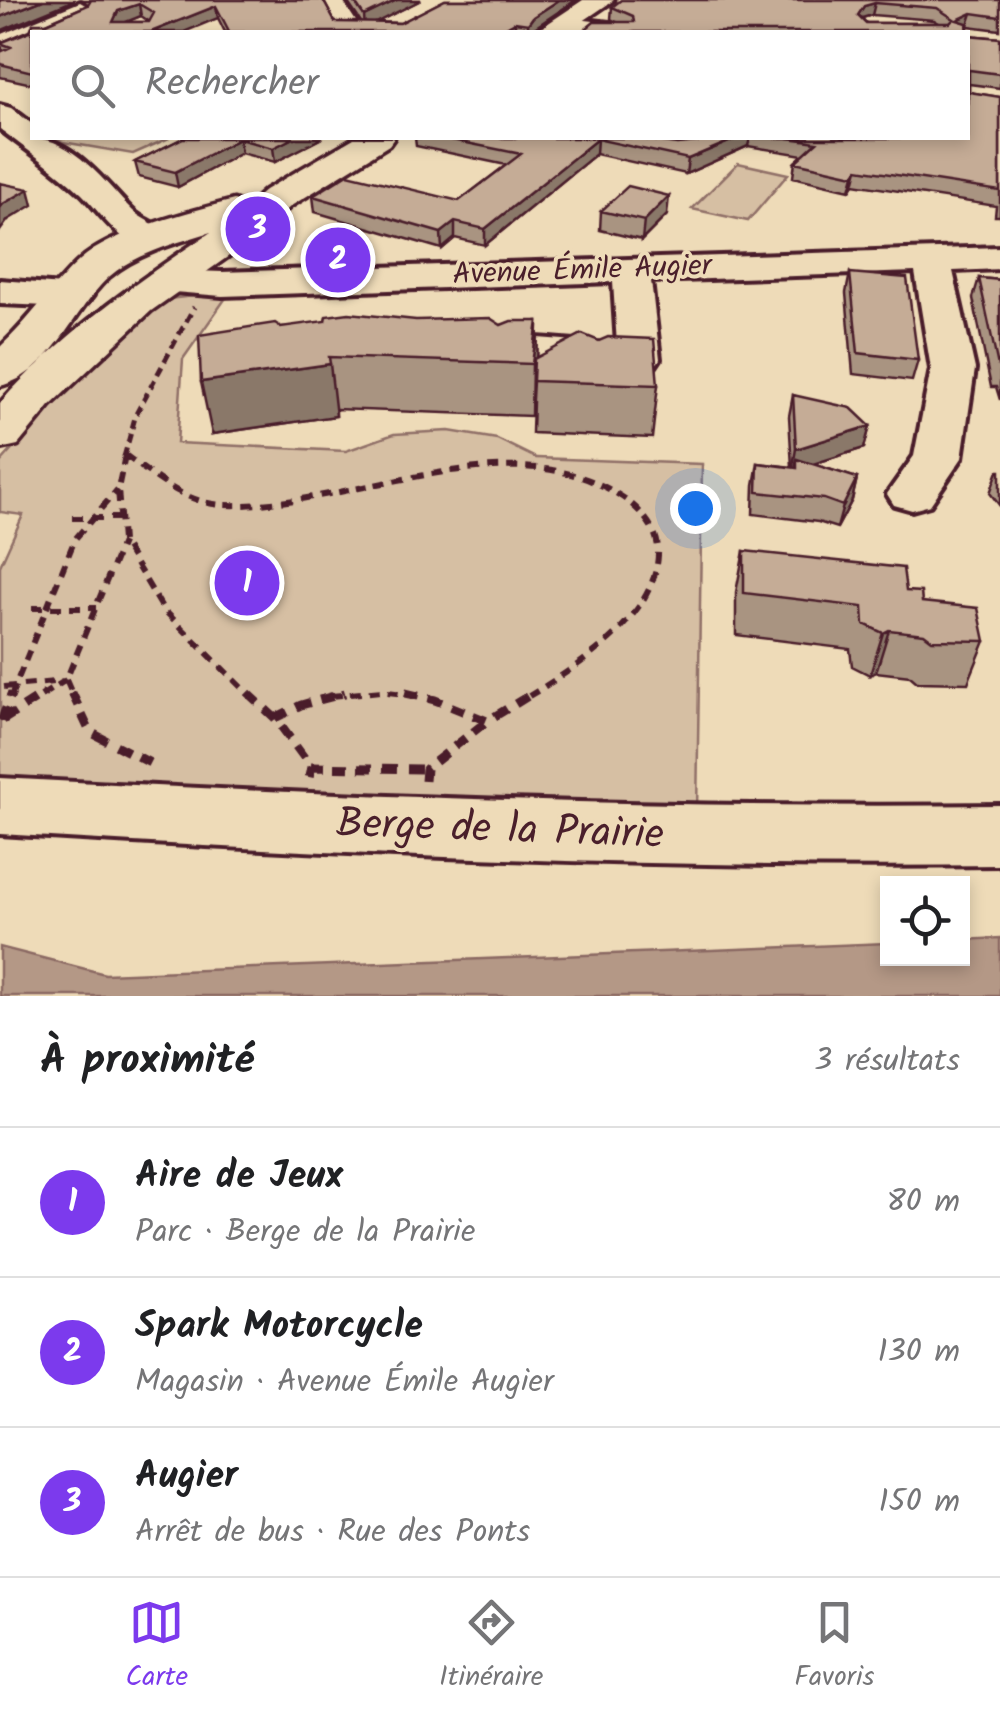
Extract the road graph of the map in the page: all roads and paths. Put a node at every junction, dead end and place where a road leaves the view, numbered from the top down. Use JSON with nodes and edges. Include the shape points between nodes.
{"nodes":[{"id":1,"x":330,"y":0,"type":"edge"},
{"id":2,"x":602,"y":0,"type":"edge"},
{"id":3,"x":80,"y":8,"type":"edge"},
{"id":4,"x":556,"y":28,"type":"edge"},
{"id":5,"x":32,"y":30,"type":"edge"},
{"id":6,"x":350,"y":30,"type":"edge"},
{"id":7,"x":586,"y":30,"type":"edge"},
{"id":8,"x":30,"y":31,"type":"edge"},
{"id":9,"x":0,"y":45,"type":"edge"},
{"id":10,"x":0,"y":57,"type":"edge"},
{"id":11,"x":30,"y":62,"type":"edge"},
{"id":12,"x":0,"y":114,"type":"edge"},
{"id":13,"x":30,"y":137,"type":"edge"},
{"id":14,"x":33,"y":140,"type":"edge"},
{"id":15,"x":374,"y":140,"type":"edge"},
{"id":16,"x":278,"y":198,"type":"junction"},
{"id":17,"x":151,"y":238,"type":"junction"},
{"id":18,"x":1000,"y":258,"type":"edge"},
{"id":19,"x":932,"y":260,"type":"junction"},
{"id":20,"x":632,"y":269,"type":"junction"},
{"id":21,"x":170,"y":287,"type":"junction"},
{"id":22,"x":0,"y":292,"type":"edge"},
{"id":23,"x":73,"y":295,"type":"junction"},
{"id":24,"x":436,"y":353,"type":"edge"},
{"id":25,"x":0,"y":372,"type":"edge"},
{"id":26,"x":0,"y":434,"type":"edge"},
{"id":27,"x":125,"y":455,"type":"junction"},
{"id":28,"x":118,"y":488,"type":"junction"},
{"id":29,"x":912,"y":494,"type":"dead end"},
{"id":30,"x":72,"y":518,"type":"dead end"},
{"id":31,"x":93,"y":518,"type":"junction"},
{"id":32,"x":120,"y":518,"type":"junction"},
{"id":33,"x":122,"y":542,"type":"junction"},
{"id":34,"x":32,"y":608,"type":"dead end"},
{"id":35,"x":45,"y":608,"type":"junction"},
{"id":36,"x":96,"y":608,"type":"junction"},
{"id":37,"x":66,"y":680,"type":"junction"},
{"id":38,"x":16,"y":686,"type":"junction"},
{"id":39,"x":4,"y":687,"type":"dead end"},
{"id":40,"x":276,"y":718,"type":"junction"},
{"id":41,"x":487,"y":721,"type":"junction"},
{"id":42,"x":1,"y":722,"type":"edge"},
{"id":43,"x":169,"y":772,"type":"dead end"},
{"id":44,"x":306,"y":795,"type":"junction"},
{"id":45,"x":424,"y":798,"type":"junction"},
{"id":46,"x":0,"y":806,"type":"edge"},
{"id":47,"x":1000,"y":835,"type":"edge"}],
"edges":[{"from":1,"to":6,"type":"street"},
{"from":2,"to":4,"type":"main road"},
{"from":3,"to":5,"type":"street"},
{"from":4,"to":7,"type":"street"},
{"from":8,"to":9,"type":"street"},
{"from":10,"to":11,"type":"street"},
{"from":12,"to":13,"type":"street"},
{"from":14,"to":17,"type":"street"},
{"from":15,"to":16,"type":"main road"},
{"from":16,"to":17,"type":"main road"},
{"from":16,"to":21,"type":"main road"},
{"from":17,"to":21,"type":"main road","via":[[172,251]]},
{"from":17,"to":23,"type":"main road","via":[[96,266]]},
{"from":18,"to":19,"type":"street","name":"Avenue Émile Augier"},
{"from":19,"to":20,"type":"street","name":"Avenue Émile Augier"},
{"from":19,"to":29,"type":"street","via":[[954,370],[938,458]]},
{"from":20,"to":21,"type":"street","name":"Avenue Émile Augier"},
{"from":20,"to":24,"type":"street","via":[[639,359]]},
{"from":21,"to":23,"type":"main road"},
{"from":21,"to":26,"type":"main road","via":[[33,396]]},
{"from":21,"to":27,"type":"path"},
{"from":22,"to":23,"type":"street"},
{"from":23,"to":25,"type":"main road"},
{"from":27,"to":28,"type":"path"},
{"from":27,"to":41,"type":"path","via":[[185,497],[222,505],[523,466],[596,480],[631,501],[654,530],[660,552],[651,590],[558,680]]},
{"from":28,"to":31,"type":"path"},
{"from":28,"to":32,"type":"path"},
{"from":30,"to":31,"type":"path"},
{"from":31,"to":32,"type":"path"},
{"from":31,"to":35,"type":"path","via":[[75,540]]},
{"from":32,"to":33,"type":"path"},
{"from":33,"to":36,"type":"path"},
{"from":33,"to":40,"type":"path","via":[[164,610]]},
{"from":34,"to":35,"type":"path"},
{"from":35,"to":36,"type":"path"},
{"from":35,"to":38,"type":"path"},
{"from":36,"to":37,"type":"path"},
{"from":37,"to":38,"type":"path"},
{"from":37,"to":42,"type":"path"},
{"from":37,"to":43,"type":"path","via":[[90,732]]},
{"from":38,"to":39,"type":"path"},
{"from":38,"to":42,"type":"path"},
{"from":40,"to":41,"type":"path","via":[[331,693],[369,690],[421,696]]},
{"from":40,"to":44,"type":"path"},
{"from":41,"to":45,"type":"path"},
{"from":44,"to":45,"type":"street","name":"Berge de la Prairie"},
{"from":44,"to":45,"type":"path"},
{"from":44,"to":46,"type":"street","name":"Berge de la Prairie"},
{"from":45,"to":47,"type":"street","name":"Berge de la Prairie","via":[[654,837]]}]}
